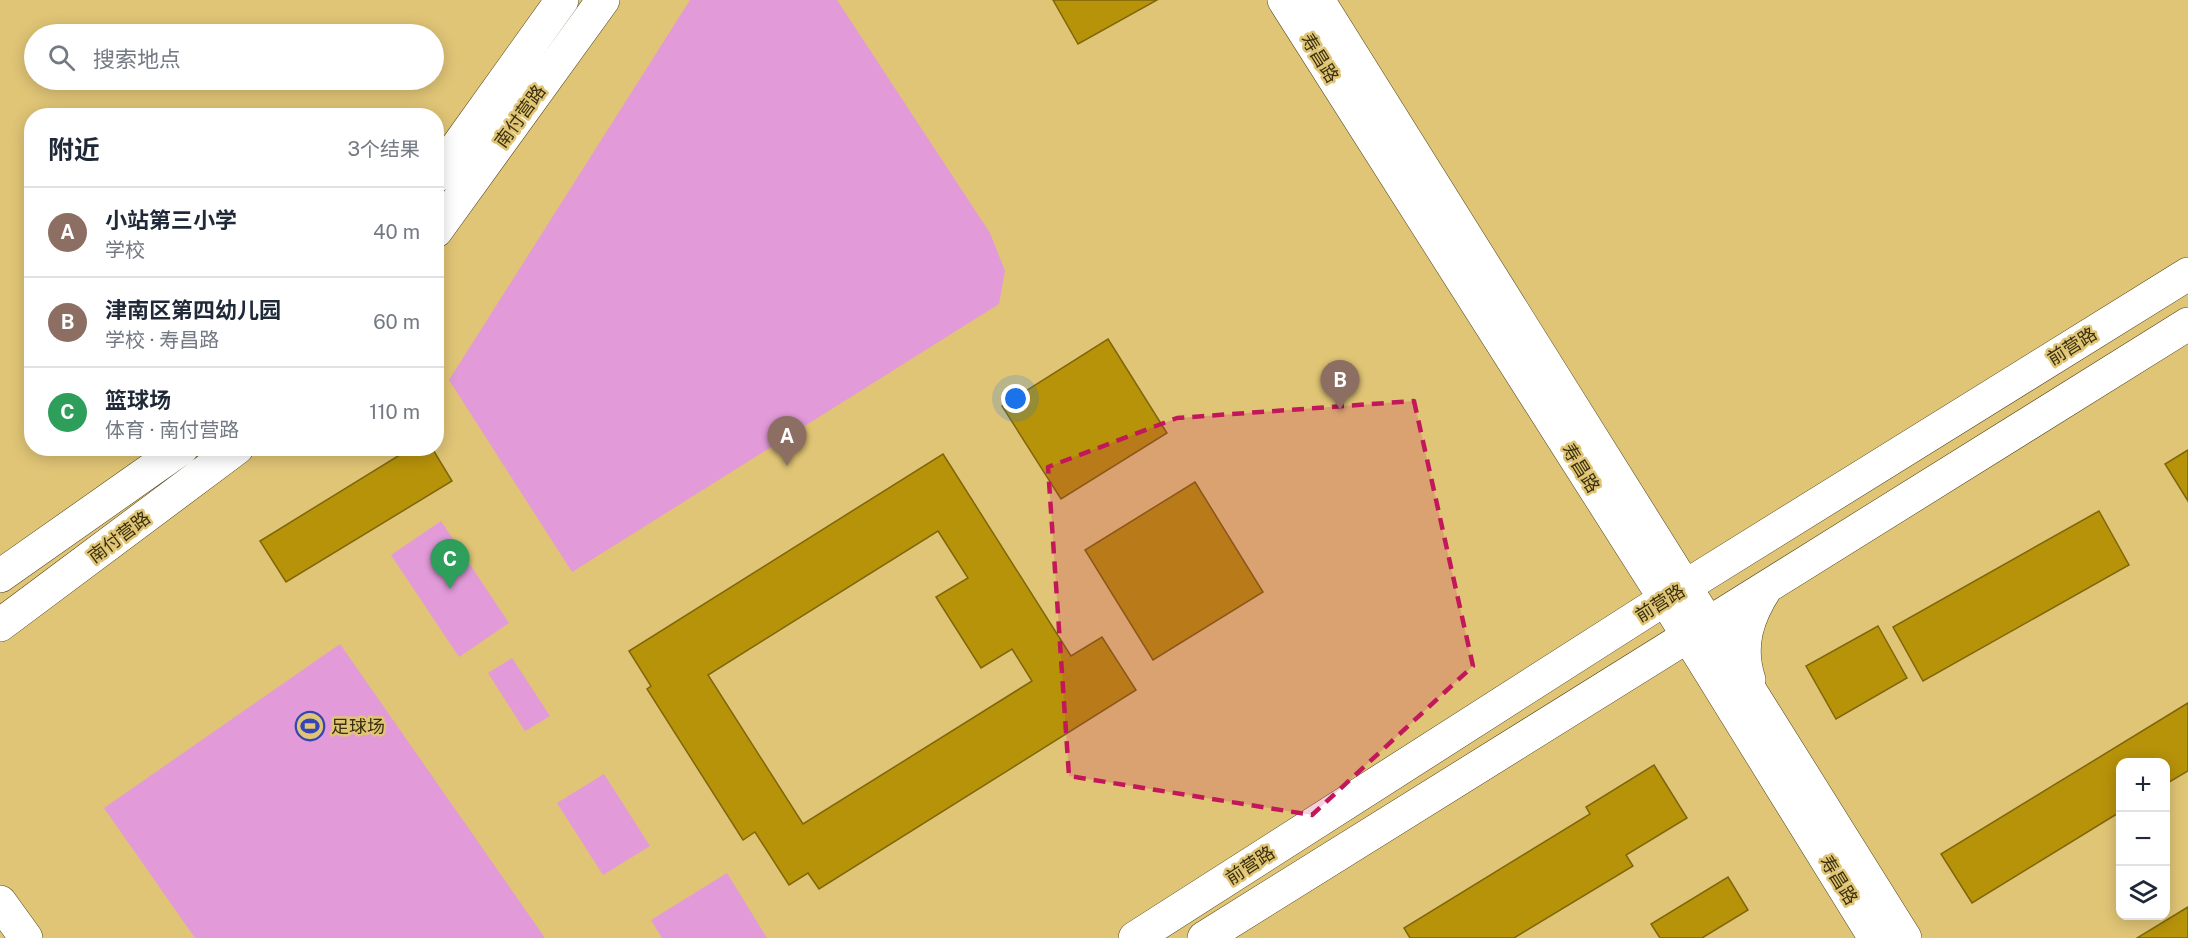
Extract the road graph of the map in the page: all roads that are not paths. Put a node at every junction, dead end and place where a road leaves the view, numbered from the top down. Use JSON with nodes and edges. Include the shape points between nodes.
{"nodes":[{"id":1,"x":562,"y":0,"type":"edge"},
{"id":2,"x":603,"y":0,"type":"edge"},
{"id":3,"x":1284,"y":0,"type":"edge"},
{"id":4,"x":1318,"y":0,"type":"edge"},
{"id":5,"x":444,"y":165,"type":"edge"},
{"id":6,"x":444,"y":220,"type":"edge"},
{"id":7,"x":2188,"y":274,"type":"edge"},
{"id":8,"x":2188,"y":324,"type":"edge"},
{"id":9,"x":171,"y":456,"type":"edge"},
{"id":10,"x":226,"y":456,"type":"edge"},
{"id":11,"x":1744,"y":550,"type":"junction"},
{"id":12,"x":0,"y":576,"type":"edge"},
{"id":13,"x":1767,"y":587,"type":"junction"},
{"id":14,"x":1676,"y":593,"type":"junction"},
{"id":15,"x":0,"y":625,"type":"edge"},
{"id":16,"x":1705,"y":626,"type":"junction"},
{"id":17,"x":1741,"y":698,"type":"junction"},
{"id":18,"x":0,"y":902,"type":"edge"},
{"id":19,"x":26,"y":938,"type":"edge"},
{"id":20,"x":1135,"y":938,"type":"edge"},
{"id":21,"x":1204,"y":938,"type":"edge"},
{"id":22,"x":1875,"y":938,"type":"edge"},
{"id":23,"x":1905,"y":938,"type":"edge"}],
"edges":[{"from":1,"to":5,"type":"street","name":"南付营路"},
{"from":2,"to":6,"type":"street","name":"南付营路"},
{"from":3,"to":14,"type":"street","name":"寿昌路"},
{"from":4,"to":14,"type":"street","name":"寿昌路"},
{"from":7,"to":11,"type":"street","name":"前营路"},
{"from":8,"to":13,"type":"street","name":"前营路"},
{"from":9,"to":12,"type":"street","name":"南付营路"},
{"from":10,"to":15,"type":"street","name":"南付营路"},
{"from":11,"to":14,"type":"street","name":"前营路"},
{"from":11,"to":16,"type":"street","via":[[1723,580]]},
{"from":13,"to":16,"type":"street","name":"前营路"},
{"from":13,"to":17,"type":"street","via":[[1750,614],[1743,641],[1746,672]]},
{"from":14,"to":16,"type":"street","name":"寿昌路"},
{"from":14,"to":20,"type":"street","name":"前营路"},
{"from":16,"to":17,"type":"street","name":"寿昌路"},
{"from":16,"to":21,"type":"street","name":"前营路"},
{"from":17,"to":22,"type":"street","name":"寿昌路"},
{"from":17,"to":23,"type":"street","name":"寿昌路"},
{"from":18,"to":19,"type":"street"}]}
